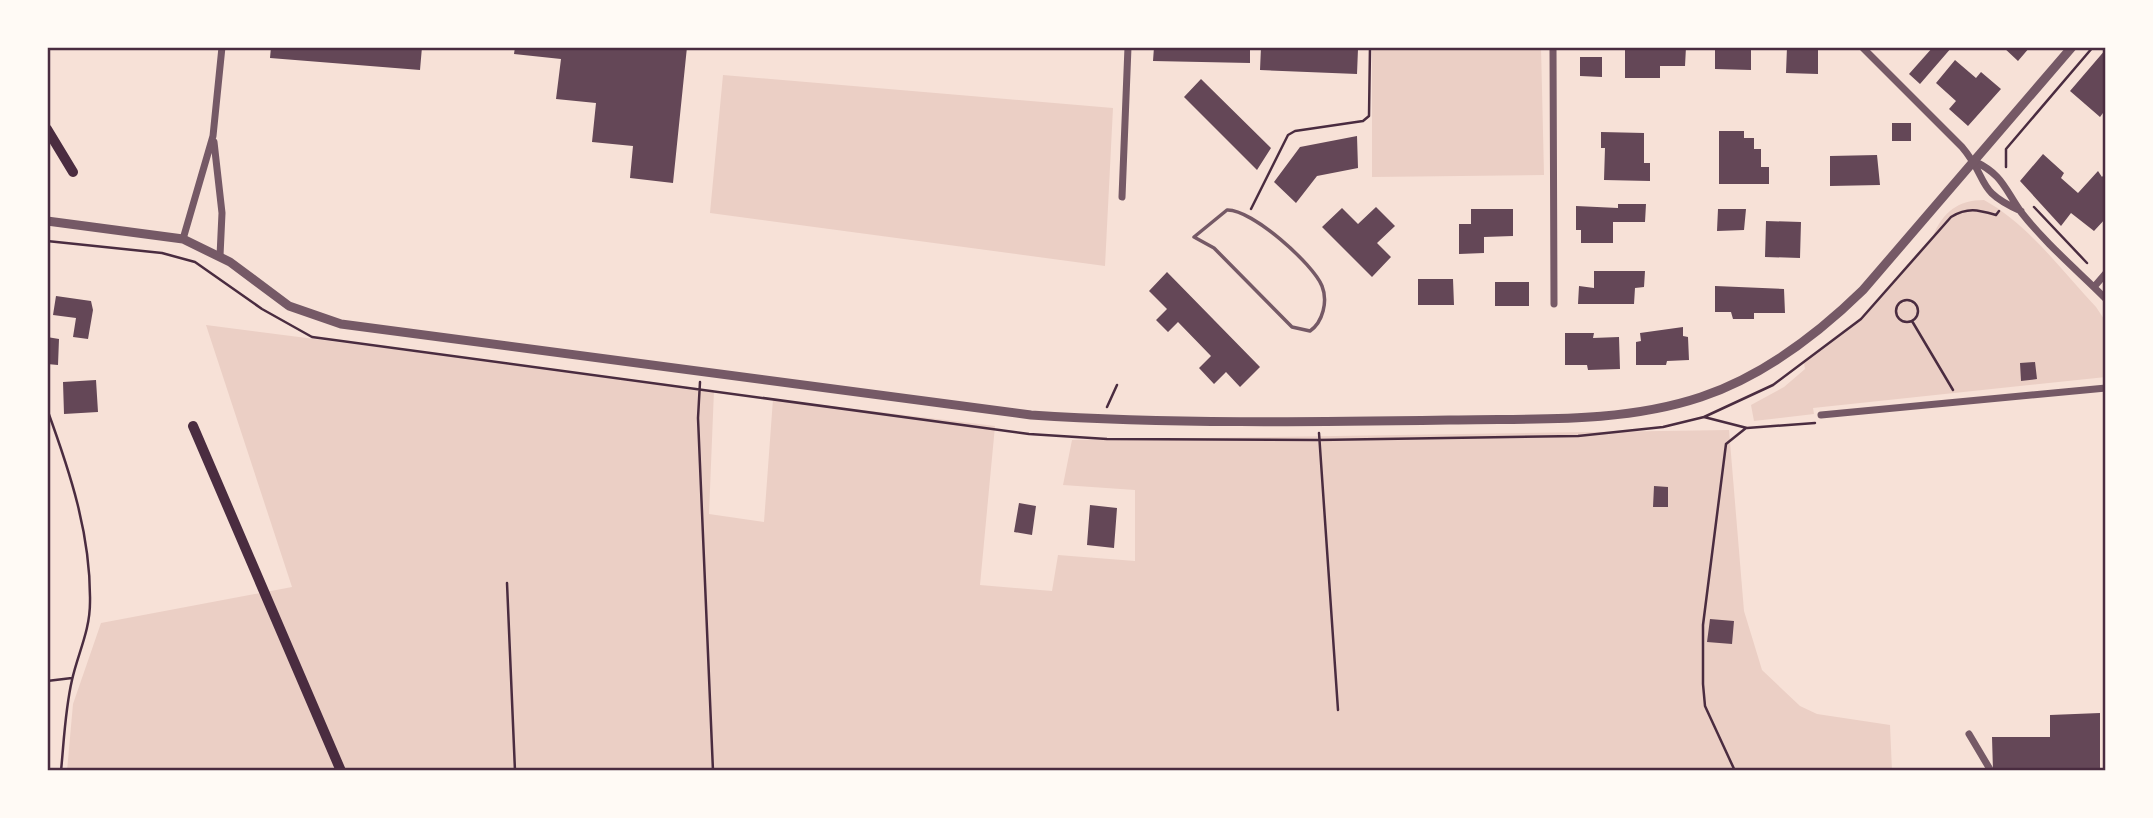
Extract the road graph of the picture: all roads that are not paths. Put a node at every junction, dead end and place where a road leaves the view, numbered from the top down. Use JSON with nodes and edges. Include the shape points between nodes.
{"nodes":[{"id":1,"x":222,"y":47,"type":"edge"},
{"id":2,"x":1128,"y":47,"type":"edge"},
{"id":3,"x":1553,"y":47,"type":"edge"},
{"id":4,"x":1862,"y":47,"type":"edge"},
{"id":5,"x":2072,"y":47,"type":"edge"},
{"id":6,"x":47,"y":129,"type":"edge"},
{"id":7,"x":214,"y":136,"type":"junction"},
{"id":8,"x":1974,"y":161,"type":"junction"},
{"id":9,"x":73,"y":172,"type":"dead end"},
{"id":10,"x":1122,"y":197,"type":"dead end"},
{"id":11,"x":2021,"y":211,"type":"junction"},
{"id":12,"x":1248,"y":215,"type":"joint"},
{"id":13,"x":47,"y":221,"type":"edge"},
{"id":14,"x":183,"y":239,"type":"junction"},
{"id":15,"x":220,"y":256,"type":"junction"},
{"id":16,"x":2106,"y":273,"type":"edge"},
{"id":17,"x":2094,"y":287,"type":"junction"},
{"id":18,"x":2106,"y":299,"type":"edge"},
{"id":19,"x":1554,"y":304,"type":"dead end"},
{"id":20,"x":2106,"y":388,"type":"edge"},
{"id":21,"x":1821,"y":415,"type":"dead end"},
{"id":22,"x":193,"y":426,"type":"dead end"},
{"id":23,"x":1969,"y":734,"type":"dead end"},
{"id":24,"x":341,"y":771,"type":"edge"},
{"id":25,"x":1991,"y":771,"type":"edge"}],
"edges":[{"from":1,"to":7,"type":"street"},
{"from":2,"to":10,"type":"street"},
{"from":3,"to":19,"type":"street"},
{"from":4,"to":8,"type":"street"},
{"from":5,"to":8,"type":"street"},
{"from":6,"to":9,"type":"main road"},
{"from":7,"to":14,"type":"street"},
{"from":7,"to":15,"type":"street","via":[[222,213]]},
{"from":8,"to":11,"type":"street","via":[[1992,170]]},
{"from":8,"to":11,"type":"street","via":[[1987,191]]},
{"from":8,"to":15,"type":"street","via":[[1852,301],[1784,355],[1716,391],[1658,408],[1601,416],[1320,422],[1031,415],[341,324],[289,306]]},
{"from":11,"to":17,"type":"street"},
{"from":12,"to":12,"type":"lane","via":[[1227,210],[1194,237],[1214,248],[1292,327],[1310,331],[1323,312],[1322,285],[1281,239]]},
{"from":13,"to":14,"type":"street"},
{"from":14,"to":15,"type":"street"},
{"from":16,"to":17,"type":"street"},
{"from":17,"to":18,"type":"street"},
{"from":20,"to":21,"type":"street"},
{"from":22,"to":24,"type":"main road"},
{"from":23,"to":25,"type":"street"}]}
